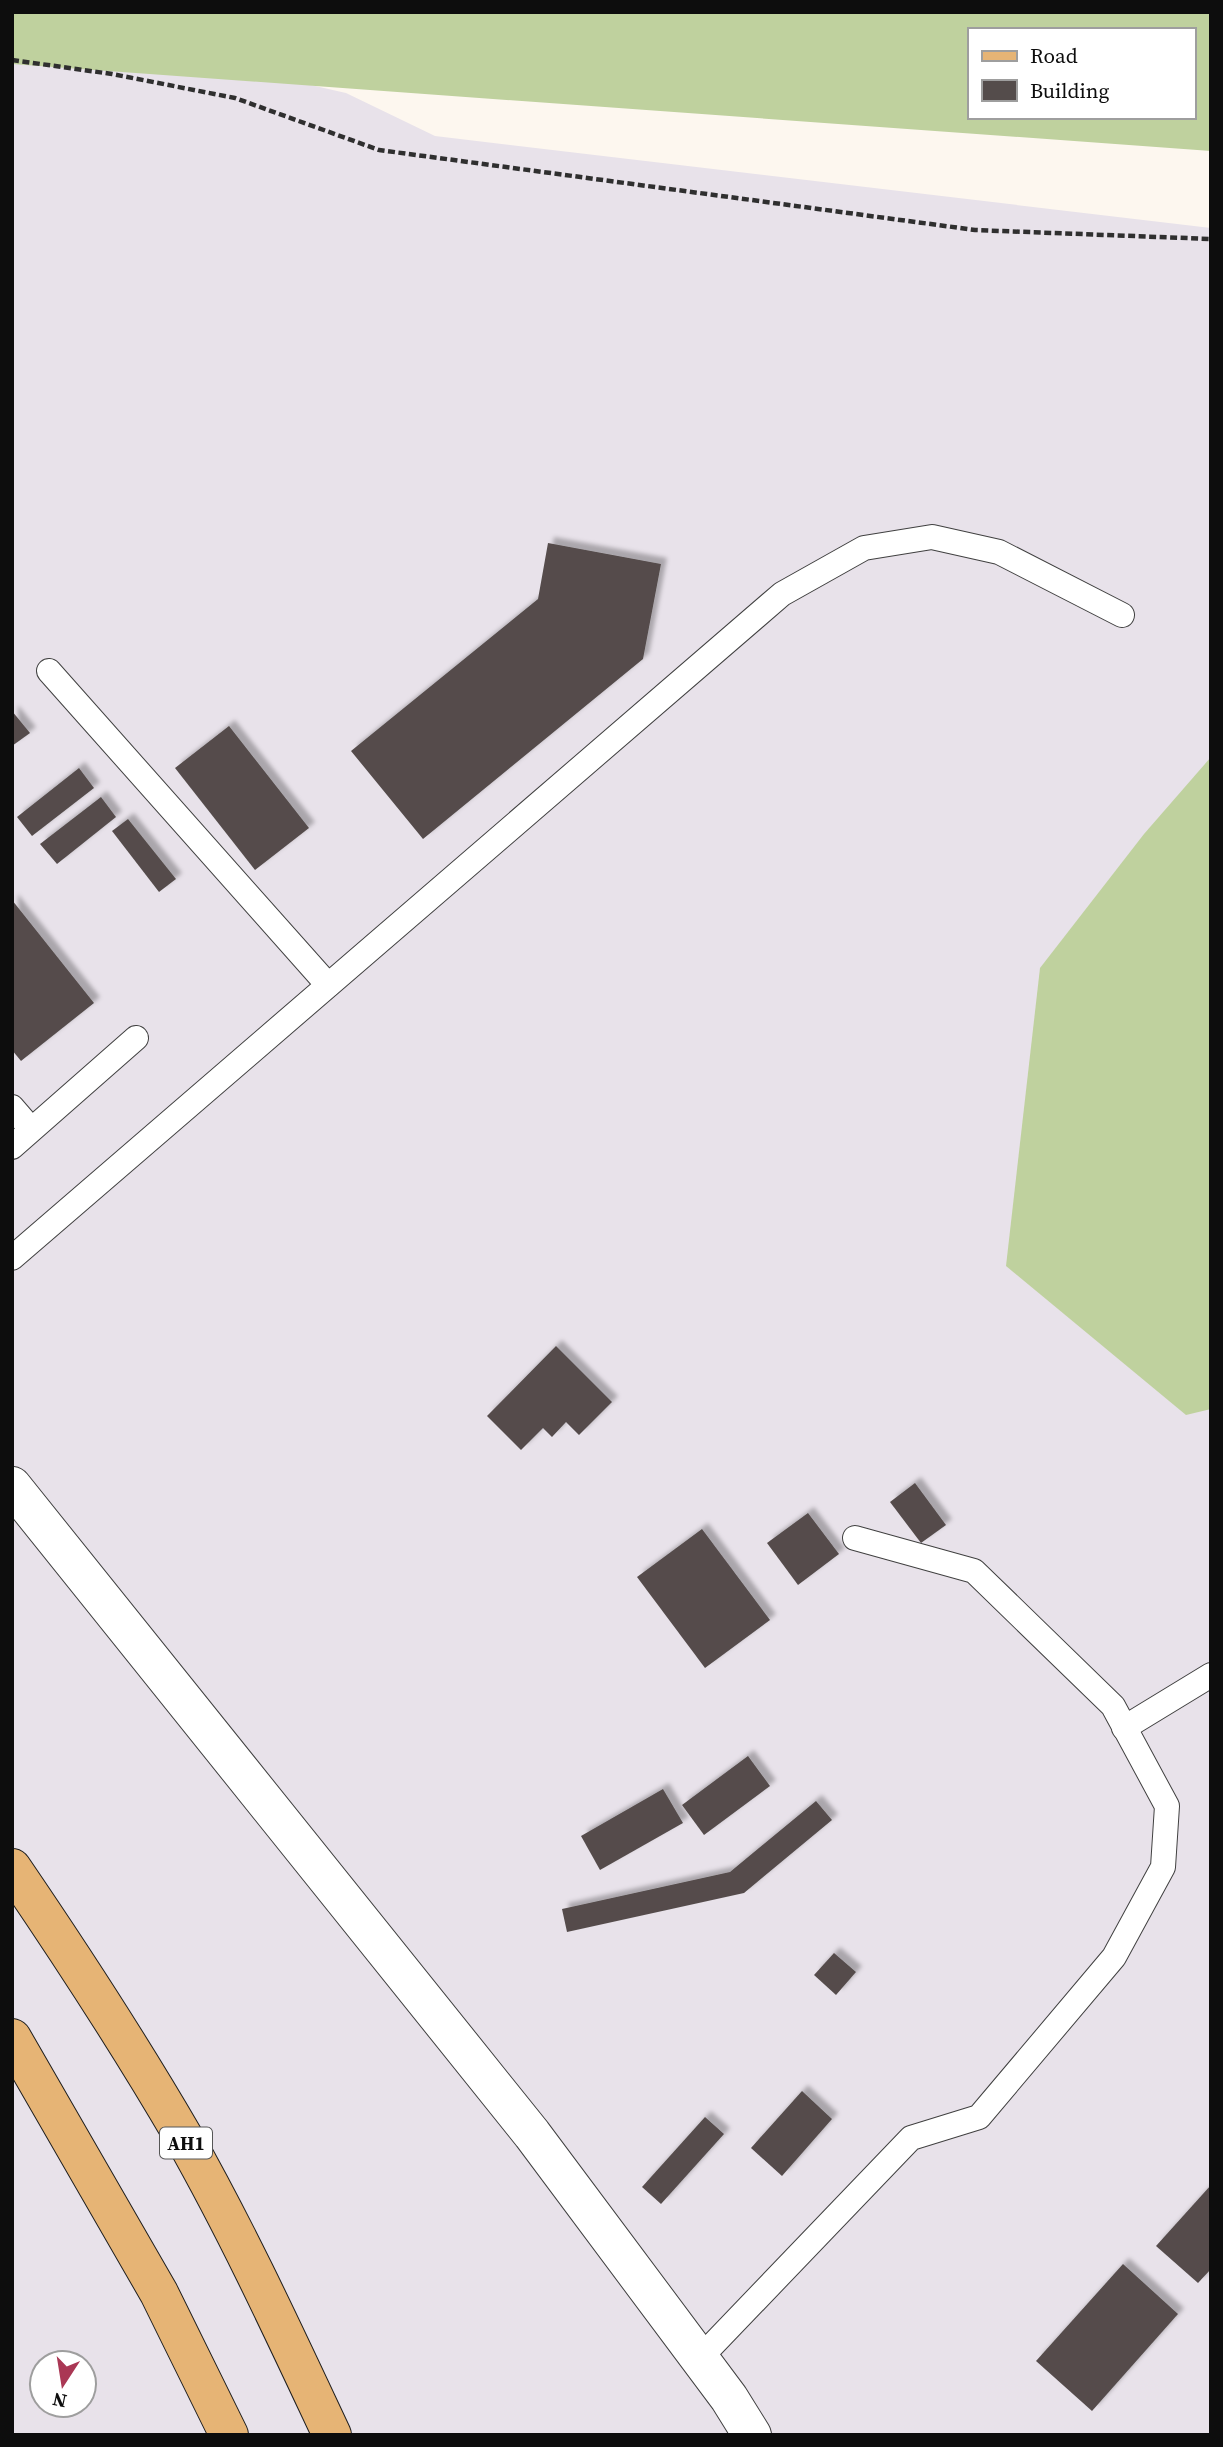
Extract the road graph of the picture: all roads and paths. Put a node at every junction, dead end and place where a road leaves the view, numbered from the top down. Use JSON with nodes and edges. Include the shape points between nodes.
{"nodes":[{"id":1,"x":12,"y":60,"type":"edge"},
{"id":2,"x":1211,"y":239,"type":"edge"},
{"id":3,"x":1122,"y":615,"type":"dead end"},
{"id":4,"x":49,"y":671,"type":"dead end"},
{"id":5,"x":328,"y":985,"type":"junction"},
{"id":6,"x":136,"y":1038,"type":"dead end"},
{"id":7,"x":12,"y":1107,"type":"edge"},
{"id":8,"x":31,"y":1129,"type":"junction"},
{"id":9,"x":12,"y":1147,"type":"edge"},
{"id":10,"x":12,"y":1258,"type":"edge"},
{"id":11,"x":12,"y":1486,"type":"edge"},
{"id":12,"x":855,"y":1538,"type":"dead end"},
{"id":13,"x":1211,"y":1675,"type":"edge"},
{"id":14,"x":1124,"y":1728,"type":"junction"},
{"id":15,"x":12,"y":1868,"type":"edge"},
{"id":16,"x":12,"y":2038,"type":"edge"},
{"id":17,"x":700,"y":2358,"type":"junction"},
{"id":18,"x":229,"y":2435,"type":"edge"},
{"id":19,"x":332,"y":2435,"type":"edge"},
{"id":20,"x":752,"y":2435,"type":"edge"}],
"edges":[{"from":1,"to":2,"type":"path","via":[[235,98],[379,150],[975,230]]},
{"from":3,"to":5,"type":"lane","via":[[999,552],[932,537],[864,548],[782,594]]},
{"from":4,"to":5,"type":"lane"},
{"from":5,"to":10,"type":"lane"},
{"from":6,"to":8,"type":"lane"},
{"from":7,"to":8,"type":"lane"},
{"from":8,"to":9,"type":"lane"},
{"from":11,"to":17,"type":"street","via":[[532,2134]]},
{"from":12,"to":14,"type":"lane","via":[[974,1571],[1113,1706]]},
{"from":13,"to":14,"type":"lane"},
{"from":14,"to":17,"type":"lane","via":[[1167,1806],[1163,1867],[1114,1957],[979,2117],[911,2137]]},
{"from":15,"to":19,"type":"main road","number":"AH1","via":[[75,1960],[183,2138]]},
{"from":16,"to":18,"type":"main road","via":[[159,2293]]},
{"from":17,"to":20,"type":"street"}]}
